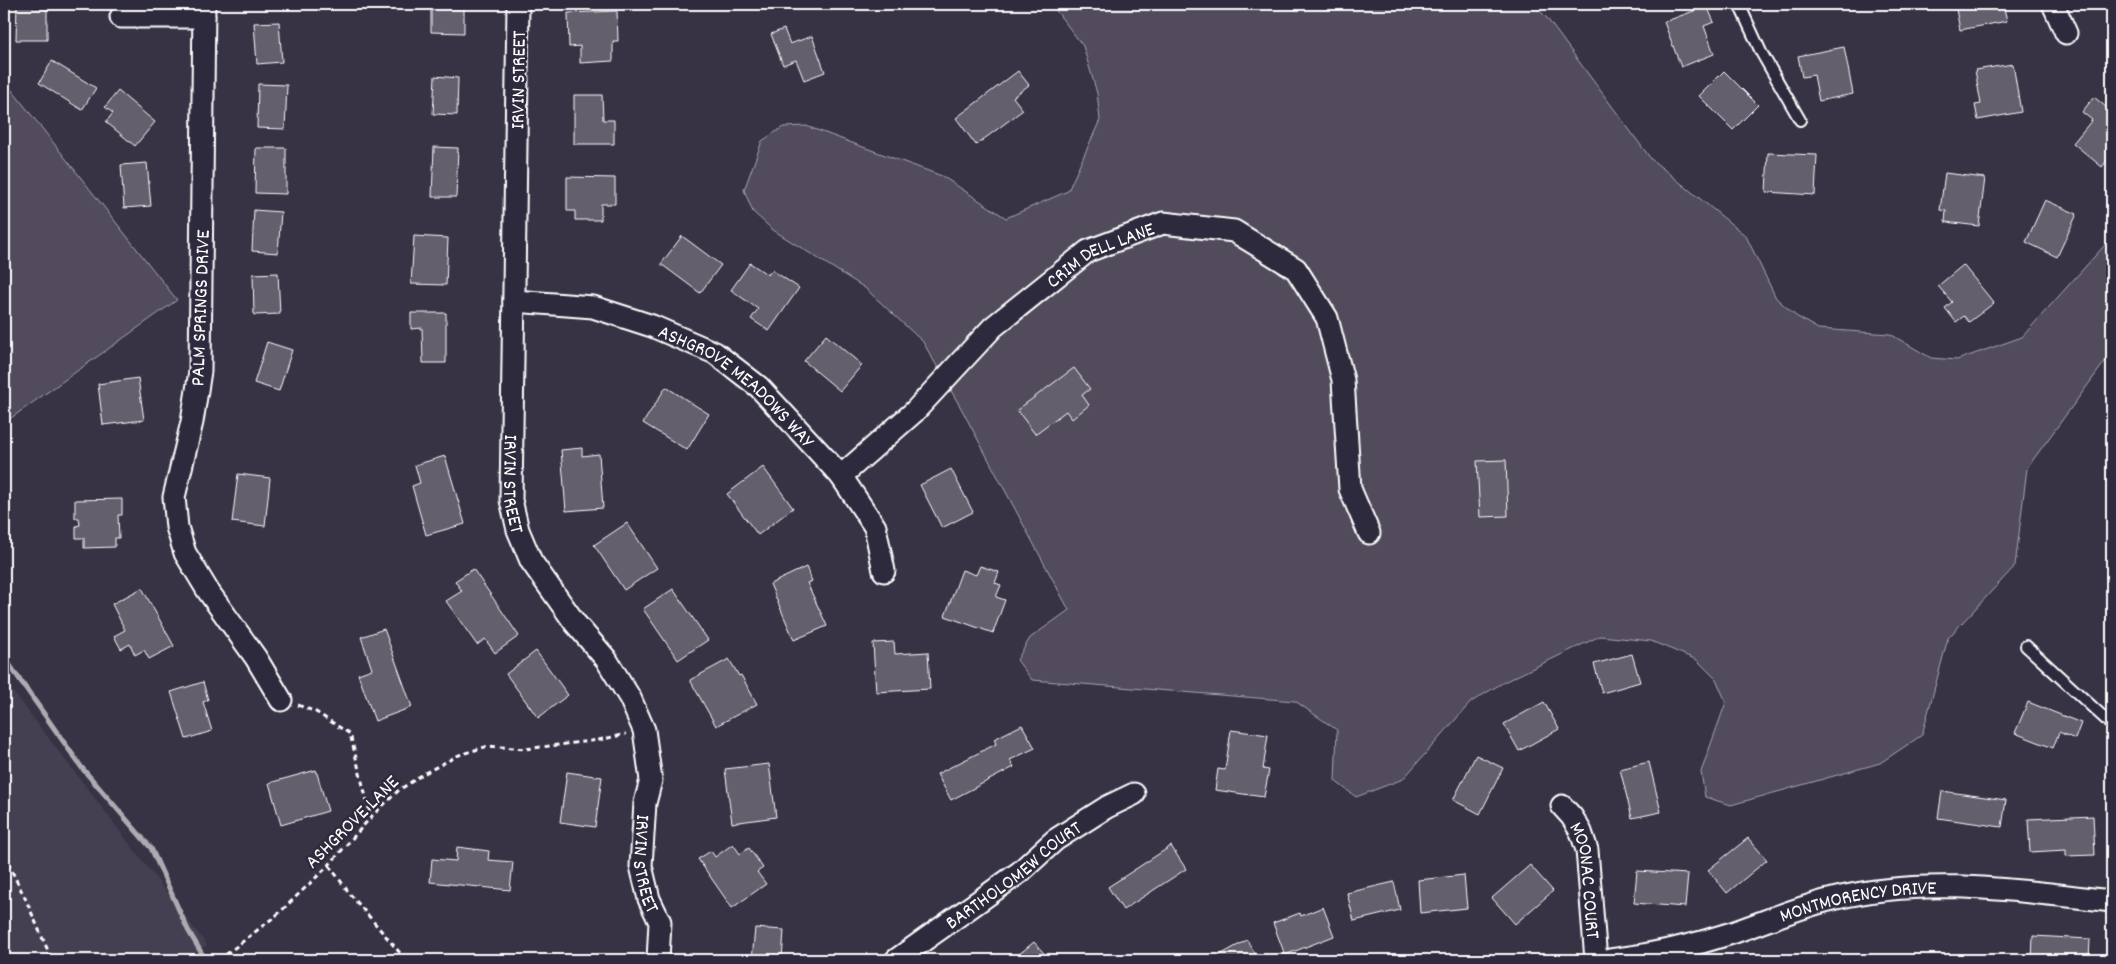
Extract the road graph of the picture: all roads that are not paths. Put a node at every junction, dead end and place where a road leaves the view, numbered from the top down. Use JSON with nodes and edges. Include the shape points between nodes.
{"nodes":[{"id":1,"x":518,"y":4,"type":"edge"},
{"id":2,"x":1739,"y":4,"type":"edge"},
{"id":3,"x":2053,"y":4,"type":"edge"},
{"id":4,"x":204,"y":10,"type":"edge"},
{"id":5,"x":120,"y":17,"type":"dead end"},
{"id":6,"x":2066,"y":33,"type":"dead end"},
{"id":7,"x":1800,"y":120,"type":"dead end"},
{"id":8,"x":514,"y":301,"type":"junction"},
{"id":9,"x":841,"y":476,"type":"junction"},
{"id":10,"x":1369,"y":534,"type":"dead end"},
{"id":11,"x":884,"y":571,"type":"dead end"},
{"id":12,"x":2026,"y":646,"type":"dead end"},
{"id":13,"x":281,"y":700,"type":"road end"},
{"id":14,"x":2112,"y":725,"type":"edge"},
{"id":15,"x":1134,"y":794,"type":"dead end"},
{"id":16,"x":1562,"y":806,"type":"dead end"},
{"id":17,"x":2112,"y":901,"type":"edge"},
{"id":18,"x":658,"y":960,"type":"edge"},
{"id":19,"x":896,"y":960,"type":"edge"},
{"id":20,"x":1596,"y":960,"type":"edge"},
{"id":21,"x":1610,"y":960,"type":"edge"}],
"edges":[{"from":1,"to":8,"type":"street","name":"IRVIN STREET"},
{"from":2,"to":7,"type":"lane","via":[[1761,52]]},
{"from":3,"to":6,"type":"street"},
{"from":4,"to":5,"type":"street"},
{"from":4,"to":13,"type":"street","name":"PALM SPRINGS DRIVE","via":[[200,372],[174,497],[177,527],[185,553]]},
{"from":8,"to":9,"type":"street","name":"ASHGROVE MEADOWS WAY","via":[[593,307],[652,326],[715,353],[759,387]]},
{"from":8,"to":18,"type":"street","name":"IRVIN STREET","via":[[511,500],[518,530],[531,561],[606,660],[630,698],[644,730],[651,780],[641,866],[649,899],[660,922]]},
{"from":9,"to":10,"type":"street","name":"CRIM DELL LANE","via":[[914,412],[993,327],[1088,251],[1163,223],[1234,231],[1296,269],[1327,318],[1343,380],[1350,489]]},
{"from":9,"to":11,"type":"street","name":"ASHGROVE MEADOWS WAY","via":[[875,527]]},
{"from":12,"to":14,"type":"lane"},
{"from":15,"to":19,"type":"street","name":"BARTHOLOMEW COURT","via":[[1055,840],[1020,872]]},
{"from":16,"to":20,"type":"street","name":"MOONAC COURT","via":[[1581,832],[1586,850]]},
{"from":17,"to":21,"type":"street","name":"MONTMORENCY DRIVE","via":[[1968,886],[1887,889],[1820,902],[1688,946]]}]}
